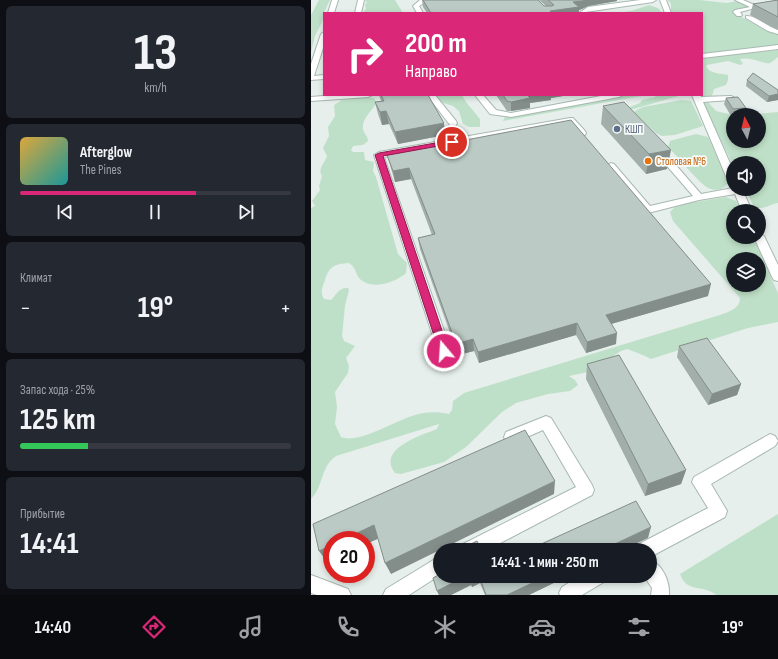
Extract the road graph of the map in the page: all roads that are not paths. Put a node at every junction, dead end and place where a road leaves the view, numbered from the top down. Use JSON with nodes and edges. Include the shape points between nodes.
{"nodes":[{"id":1,"x":335,"y":0,"type":"edge"},
{"id":2,"x":361,"y":0,"type":"edge"},
{"id":3,"x":430,"y":0,"type":"edge"},
{"id":4,"x":653,"y":0,"type":"edge"},
{"id":5,"x":663,"y":0,"type":"edge"},
{"id":6,"x":738,"y":0,"type":"edge"},
{"id":7,"x":625,"y":2,"type":"edge"},
{"id":8,"x":331,"y":12,"type":"edge"},
{"id":9,"x":358,"y":12,"type":"edge"},
{"id":10,"x":419,"y":12,"type":"edge"},
{"id":11,"x":584,"y":12,"type":"edge"},
{"id":12,"x":668,"y":12,"type":"edge"},
{"id":13,"x":739,"y":15,"type":"dead end"},
{"id":14,"x":748,"y":17,"type":"dead end"},
{"id":15,"x":778,"y":32,"type":"edge"},
{"id":16,"x":323,"y":37,"type":"edge"},
{"id":17,"x":778,"y":47,"type":"edge"},
{"id":18,"x":703,"y":56,"type":"edge"},
{"id":19,"x":311,"y":75,"type":"edge"},
{"id":20,"x":323,"y":77,"type":"edge"},
{"id":21,"x":311,"y":78,"type":"edge"},
{"id":22,"x":357,"y":96,"type":"edge"},
{"id":23,"x":432,"y":96,"type":"edge"},
{"id":24,"x":480,"y":96,"type":"edge"},
{"id":25,"x":614,"y":96,"type":"edge"},
{"id":26,"x":696,"y":97,"type":"edge"},
{"id":27,"x":731,"y":98,"type":"edge"},
{"id":28,"x":311,"y":100,"type":"edge"},
{"id":29,"x":453,"y":123,"type":"dead end"},
{"id":30,"x":586,"y":138,"type":"edge"},
{"id":31,"x":652,"y":142,"type":"edge"},
{"id":32,"x":601,"y":156,"type":"edge"},
{"id":33,"x":726,"y":164,"type":"edge"},
{"id":34,"x":726,"y":192,"type":"edge"},
{"id":35,"x":699,"y":197,"type":"junction"},
{"id":36,"x":763,"y":244,"type":"edge"},
{"id":37,"x":778,"y":277,"type":"edge"},
{"id":38,"x":444,"y":351,"type":"dead end"},
{"id":39,"x":770,"y":441,"type":"dead end"},
{"id":40,"x":495,"y":444,"type":"edge"},
{"id":41,"x":483,"y":543,"type":"edge"},
{"id":42,"x":657,"y":544,"type":"edge"},
{"id":43,"x":433,"y":569,"type":"edge"},
{"id":44,"x":657,"y":580,"type":"edge"},
{"id":45,"x":586,"y":583,"type":"edge"},
{"id":46,"x":311,"y":584,"type":"edge"},
{"id":47,"x":568,"y":593,"type":"dead end"},
{"id":48,"x":342,"y":595,"type":"edge"},
{"id":49,"x":392,"y":595,"type":"edge"},
{"id":50,"x":660,"y":595,"type":"edge"}],
"edges":[{"from":1,"to":8,"type":"street"},
{"from":2,"to":9,"type":"street"},
{"from":3,"to":10,"type":"street","via":[[422,1],[416,6]]},
{"from":4,"to":7,"type":"street"},
{"from":5,"to":12,"type":"street"},
{"from":6,"to":13,"type":"street","via":[[756,7],[737,11]]},
{"from":7,"to":11,"type":"street"},
{"from":14,"to":15,"type":"street"},
{"from":16,"to":19,"type":"street"},
{"from":17,"to":18,"type":"street"},
{"from":20,"to":21,"type":"street"},
{"from":22,"to":28,"type":"street"},
{"from":23,"to":29,"type":"street"},
{"from":24,"to":25,"type":"street","via":[[493,112],[511,115]]},
{"from":26,"to":27,"type":"street"},
{"from":26,"to":33,"type":"street"},
{"from":30,"to":38,"type":"street","via":[[570,120],[379,155]]},
{"from":31,"to":35,"type":"street"},
{"from":32,"to":35,"type":"street","via":[[648,210]]},
{"from":34,"to":35,"type":"street"},
{"from":36,"to":37,"type":"street"},
{"from":39,"to":42,"type":"street","via":[[700,482],[719,511]]},
{"from":40,"to":41,"type":"street","via":[[546,422],[586,490]]},
{"from":43,"to":49,"type":"street"},
{"from":44,"to":50,"type":"street","via":[[661,586]]},
{"from":45,"to":47,"type":"street"},
{"from":46,"to":48,"type":"street"}]}
